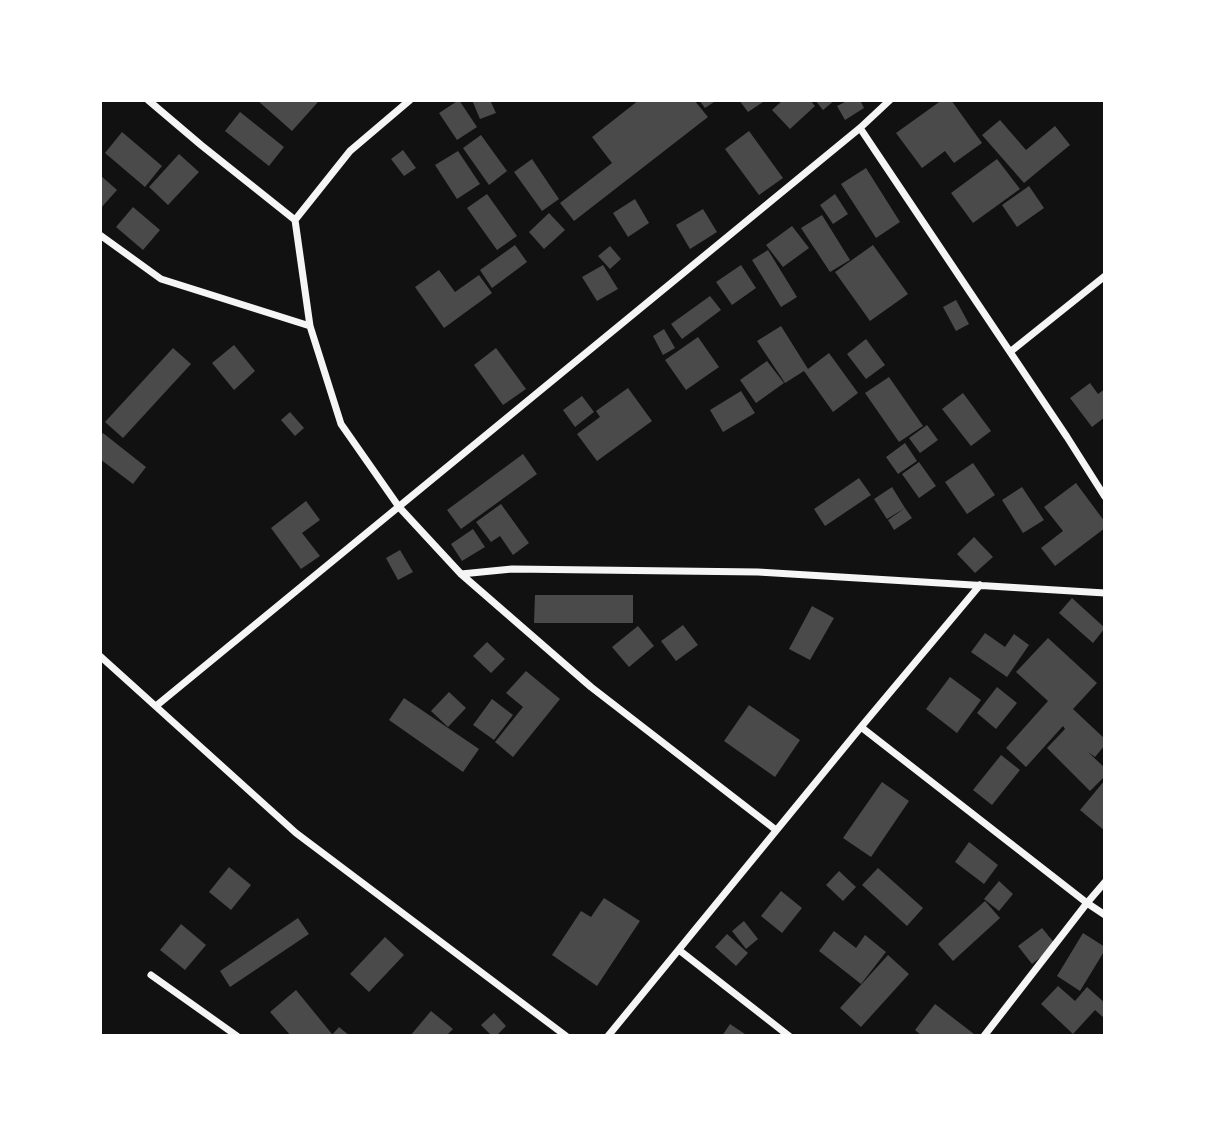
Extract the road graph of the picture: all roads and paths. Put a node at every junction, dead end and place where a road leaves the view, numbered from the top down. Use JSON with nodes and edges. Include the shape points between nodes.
{"nodes":[{"id":1,"x":148,"y":100,"type":"edge"},
{"id":2,"x":410,"y":100,"type":"edge"},
{"id":3,"x":890,"y":100,"type":"edge"},
{"id":4,"x":860,"y":128,"type":"junction"},
{"id":5,"x":295,"y":220,"type":"junction"},
{"id":6,"x":100,"y":235,"type":"edge"},
{"id":7,"x":1105,"y":276,"type":"edge"},
{"id":8,"x":310,"y":326,"type":"junction"},
{"id":9,"x":1010,"y":352,"type":"junction"},
{"id":10,"x":1105,"y":497,"type":"edge"},
{"id":11,"x":398,"y":507,"type":"junction"},
{"id":12,"x":461,"y":574,"type":"junction"},
{"id":13,"x":980,"y":586,"type":"junction"},
{"id":14,"x":1105,"y":593,"type":"edge"},
{"id":15,"x":100,"y":656,"type":"edge"},
{"id":16,"x":156,"y":706,"type":"junction"},
{"id":17,"x":861,"y":727,"type":"junction"},
{"id":18,"x":776,"y":830,"type":"junction"},
{"id":19,"x":1105,"y":881,"type":"edge"},
{"id":20,"x":1087,"y":903,"type":"junction"},
{"id":21,"x":1105,"y":915,"type":"edge"},
{"id":22,"x":678,"y":950,"type":"junction"},
{"id":23,"x":151,"y":975,"type":"dead end"},
{"id":24,"x":237,"y":1036,"type":"edge"},
{"id":25,"x":566,"y":1036,"type":"edge"},
{"id":26,"x":608,"y":1036,"type":"edge"},
{"id":27,"x":789,"y":1036,"type":"edge"},
{"id":28,"x":984,"y":1036,"type":"edge"}],
"edges":[{"from":1,"to":5,"type":"street"},
{"from":2,"to":5,"type":"street","via":[[350,151]]},
{"from":3,"to":4,"type":"street"},
{"from":4,"to":9,"type":"street"},
{"from":4,"to":11,"type":"street"},
{"from":5,"to":8,"type":"street"},
{"from":6,"to":8,"type":"street","via":[[161,279]]},
{"from":7,"to":9,"type":"street"},
{"from":8,"to":11,"type":"street","via":[[341,424]]},
{"from":9,"to":10,"type":"street"},
{"from":11,"to":12,"type":"street"},
{"from":11,"to":16,"type":"street"},
{"from":12,"to":13,"type":"street","via":[[512,569],[758,572]]},
{"from":12,"to":18,"type":"street","via":[[592,687]]},
{"from":13,"to":14,"type":"street"},
{"from":13,"to":17,"type":"street"},
{"from":15,"to":16,"type":"street"},
{"from":16,"to":25,"type":"street","via":[[296,833]]},
{"from":17,"to":18,"type":"street"},
{"from":17,"to":20,"type":"street"},
{"from":18,"to":22,"type":"street"},
{"from":19,"to":20,"type":"street"},
{"from":20,"to":21,"type":"street"},
{"from":20,"to":28,"type":"street"},
{"from":22,"to":26,"type":"street"},
{"from":22,"to":27,"type":"street"},
{"from":23,"to":24,"type":"street"}]}
